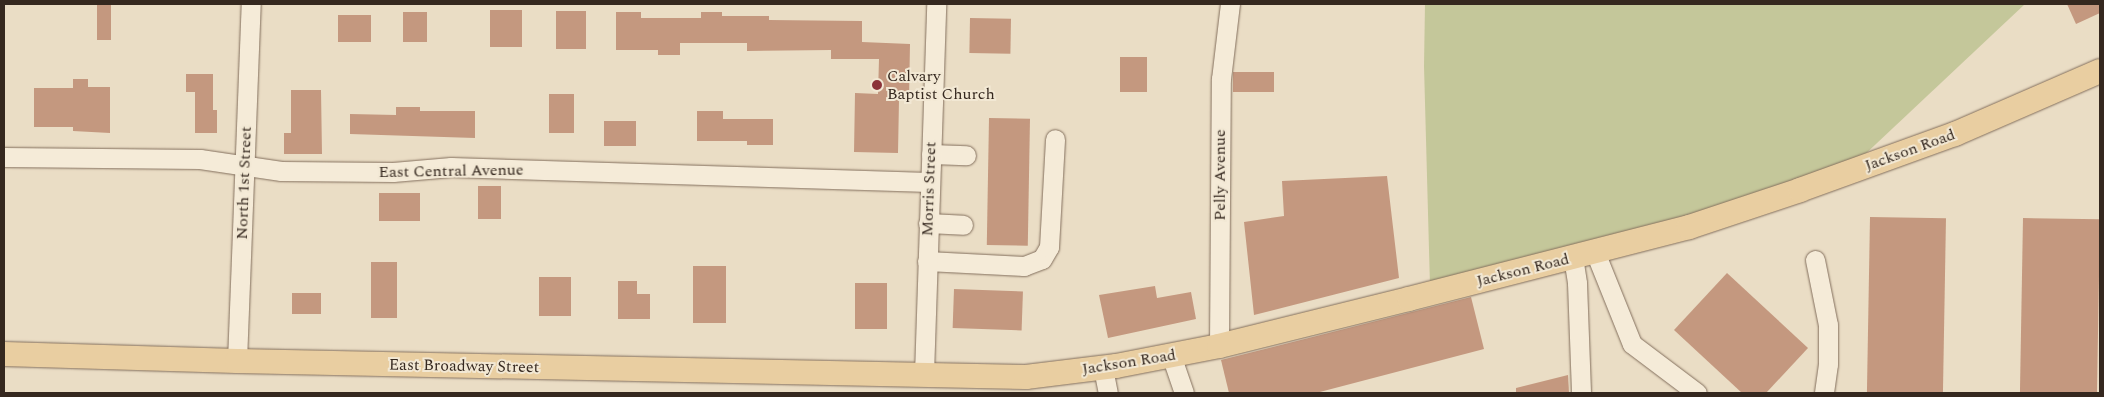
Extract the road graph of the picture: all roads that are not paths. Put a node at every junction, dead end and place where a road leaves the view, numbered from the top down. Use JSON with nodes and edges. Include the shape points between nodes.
{"nodes":[{"id":1,"x":251,"y":4,"type":"edge"},
{"id":2,"x":936,"y":4,"type":"edge"},
{"id":3,"x":1230,"y":4,"type":"edge"},
{"id":4,"x":2100,"y":72,"type":"edge"},
{"id":5,"x":1055,"y":139,"type":"dead end"},
{"id":6,"x":930,"y":154,"type":"junction"},
{"id":7,"x":966,"y":155,"type":"dead end"},
{"id":8,"x":4,"y":157,"type":"edge"},
{"id":9,"x":245,"y":165,"type":"junction"},
{"id":10,"x":929,"y":182,"type":"junction"},
{"id":11,"x":928,"y":223,"type":"junction"},
{"id":12,"x":963,"y":226,"type":"dead end"},
{"id":13,"x":1584,"y":255,"type":"junction"},
{"id":14,"x":1815,"y":260,"type":"dead end"},
{"id":15,"x":927,"y":261,"type":"junction"},
{"id":16,"x":1219,"y":346,"type":"junction"},
{"id":17,"x":4,"y":354,"type":"edge"},
{"id":18,"x":1172,"y":355,"type":"junction"},
{"id":19,"x":237,"y":362,"type":"junction"},
{"id":20,"x":1104,"y":368,"type":"junction"},
{"id":21,"x":924,"y":374,"type":"junction"},
{"id":22,"x":1108,"y":393,"type":"edge"},
{"id":23,"x":1184,"y":393,"type":"edge"},
{"id":24,"x":1581,"y":393,"type":"edge"},
{"id":25,"x":1697,"y":393,"type":"edge"},
{"id":26,"x":1824,"y":393,"type":"edge"}],
"edges":[{"from":1,"to":9,"type":"street","name":"North 1st Street"},
{"from":2,"to":6,"type":"street","name":"Morris Street"},
{"from":3,"to":16,"type":"street","name":"Pelly Avenue","via":[[1220,79]]},
{"from":4,"to":13,"type":"main road","name":"Jackson Road","via":[[1955,134],[1800,190],[1689,227]]},
{"from":5,"to":15,"type":"street","via":[[1049,247],[1042,259],[1024,266]]},
{"from":6,"to":7,"type":"street"},
{"from":6,"to":10,"type":"street","name":"Morris Street"},
{"from":8,"to":9,"type":"street","name":"East Central Avenue","via":[[200,159]]},
{"from":9,"to":10,"type":"street","name":"East Central Avenue","via":[[281,171],[393,172],[451,167]]},
{"from":9,"to":19,"type":"street","name":"North 1st Street"},
{"from":10,"to":11,"type":"street","name":"Morris Street"},
{"from":11,"to":12,"type":"street"},
{"from":11,"to":15,"type":"street","name":"Morris Street"},
{"from":13,"to":16,"type":"main road","name":"Jackson Road"},
{"from":13,"to":24,"type":"street","via":[[1577,283]]},
{"from":13,"to":25,"type":"street","via":[[1632,344]]},
{"from":14,"to":26,"type":"street","via":[[1828,324]]},
{"from":15,"to":21,"type":"street","name":"Morris Street"},
{"from":16,"to":18,"type":"main road","name":"Jackson Road"},
{"from":17,"to":19,"type":"main road","name":"East Broadway Street"},
{"from":18,"to":20,"type":"main road","name":"Jackson Road"},
{"from":18,"to":23,"type":"street"},
{"from":19,"to":21,"type":"main road","name":"East Broadway Street"},
{"from":20,"to":21,"type":"main road","name":"Jackson Road","via":[[1026,376]]},
{"from":20,"to":22,"type":"street"}]}
